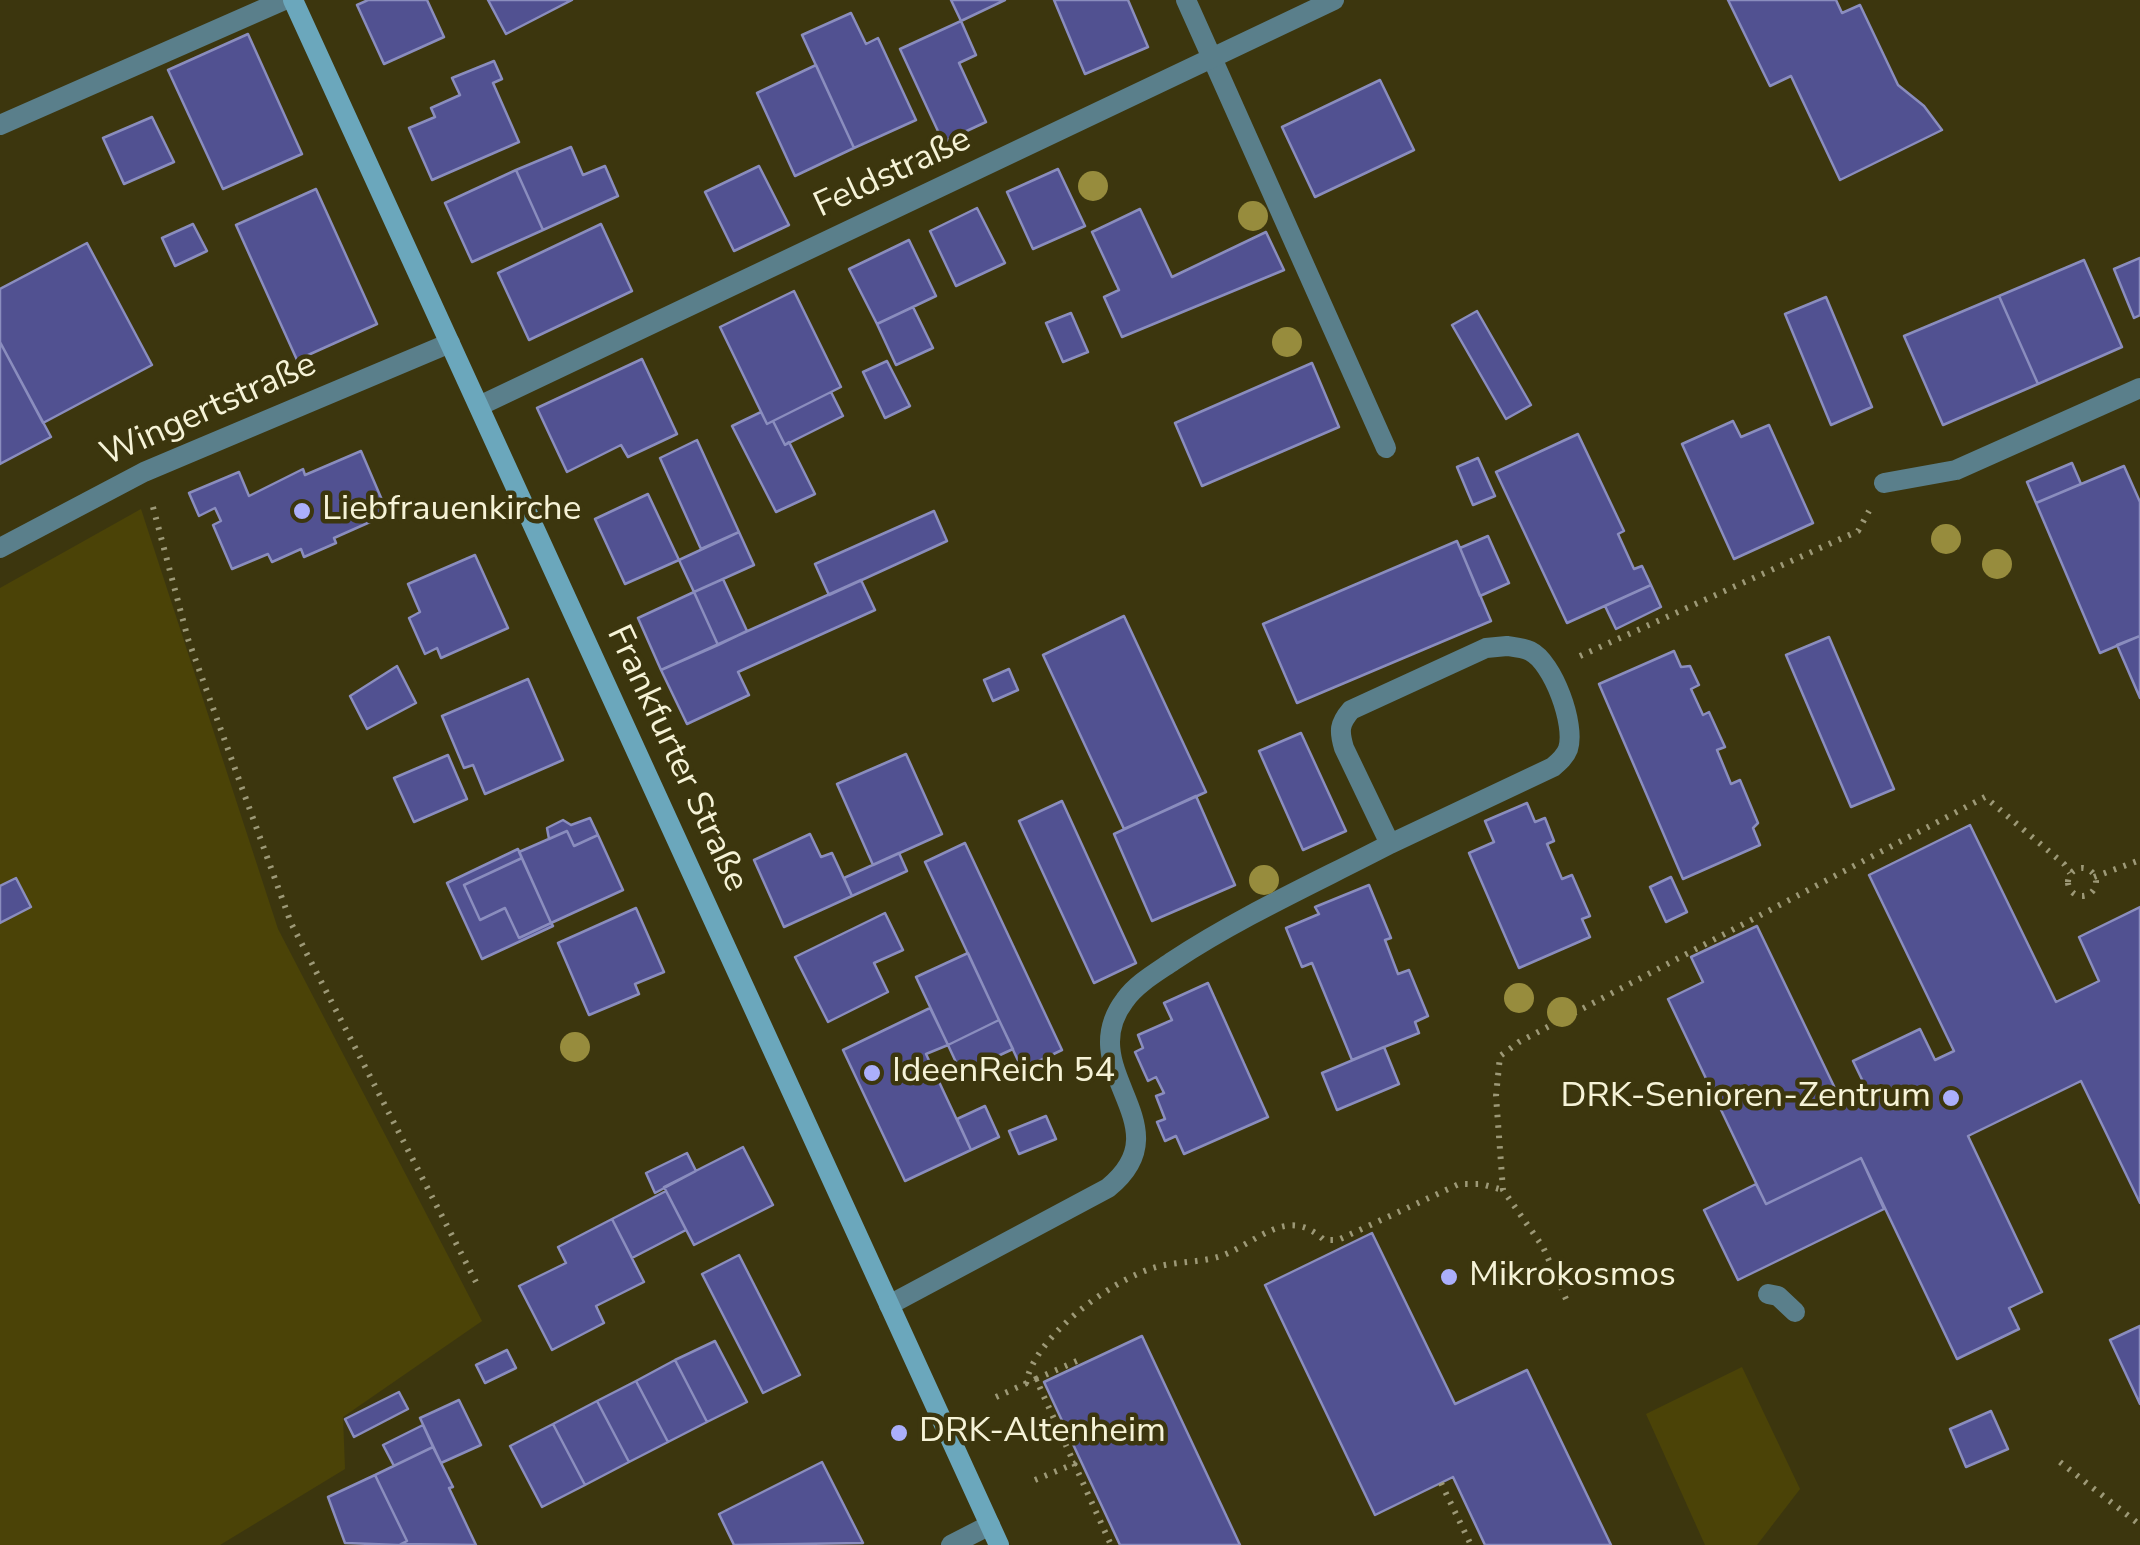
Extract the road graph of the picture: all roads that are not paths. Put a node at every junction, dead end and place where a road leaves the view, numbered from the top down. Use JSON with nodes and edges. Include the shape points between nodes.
{"nodes":[{"id":1,"x":284,"y":0,"type":"edge"},
{"id":2,"x":293,"y":0,"type":"edge"},
{"id":3,"x":1186,"y":0,"type":"edge"},
{"id":4,"x":1334,"y":0,"type":"edge"},
{"id":5,"x":1212,"y":58,"type":"junction"},
{"id":6,"x":0,"y":125,"type":"edge"},
{"id":7,"x":450,"y":342,"type":"junction"},
{"id":8,"x":2140,"y":388,"type":"edge"},
{"id":9,"x":479,"y":406,"type":"junction"},
{"id":10,"x":1386,"y":448,"type":"dead end"},
{"id":11,"x":1884,"y":484,"type":"road end"},
{"id":12,"x":0,"y":548,"type":"edge"},
{"id":13,"x":1390,"y":844,"type":"junction"},
{"id":14,"x":1768,"y":1294,"type":"dead end"},
{"id":15,"x":889,"y":1305,"type":"junction"},
{"id":16,"x":1794,"y":1312,"type":"dead end"},
{"id":17,"x":990,"y":1525,"type":"junction"},
{"id":18,"x":951,"y":1545,"type":"edge"},
{"id":19,"x":999,"y":1545,"type":"edge"}],
"edges":[{"from":1,"to":6,"type":"street"},
{"from":2,"to":7,"type":"main road","name":"Frankfurter Straße"},
{"from":3,"to":5,"type":"street"},
{"from":4,"to":5,"type":"street","name":"Feldstraße"},
{"from":5,"to":9,"type":"street","name":"Feldstraße"},
{"from":5,"to":10,"type":"street"},
{"from":7,"to":9,"type":"main road","name":"Frankfurter Straße"},
{"from":7,"to":12,"type":"street","name":"Wingertstraße","via":[[144,472]]},
{"from":8,"to":11,"type":"street","via":[[1956,470]]},
{"from":9,"to":15,"type":"main road","name":"Frankfurter Straße"},
{"from":13,"to":13,"type":"street","via":[[1339,732],[1341,722],[1352,710],[1486,648],[1532,651],[1550,670],[1568,715],[1567,754],[1553,768]]},
{"from":13,"to":15,"type":"street","via":[[1235,923],[1126,998],[1112,1024],[1109,1054],[1136,1137],[1134,1160],[1123,1176]]},
{"from":14,"to":16,"type":"street"},
{"from":15,"to":17,"type":"main road","name":"Frankfurter Straße"},
{"from":17,"to":18,"type":"street"},
{"from":17,"to":19,"type":"main road","name":"Frankfurter Straße"}]}
